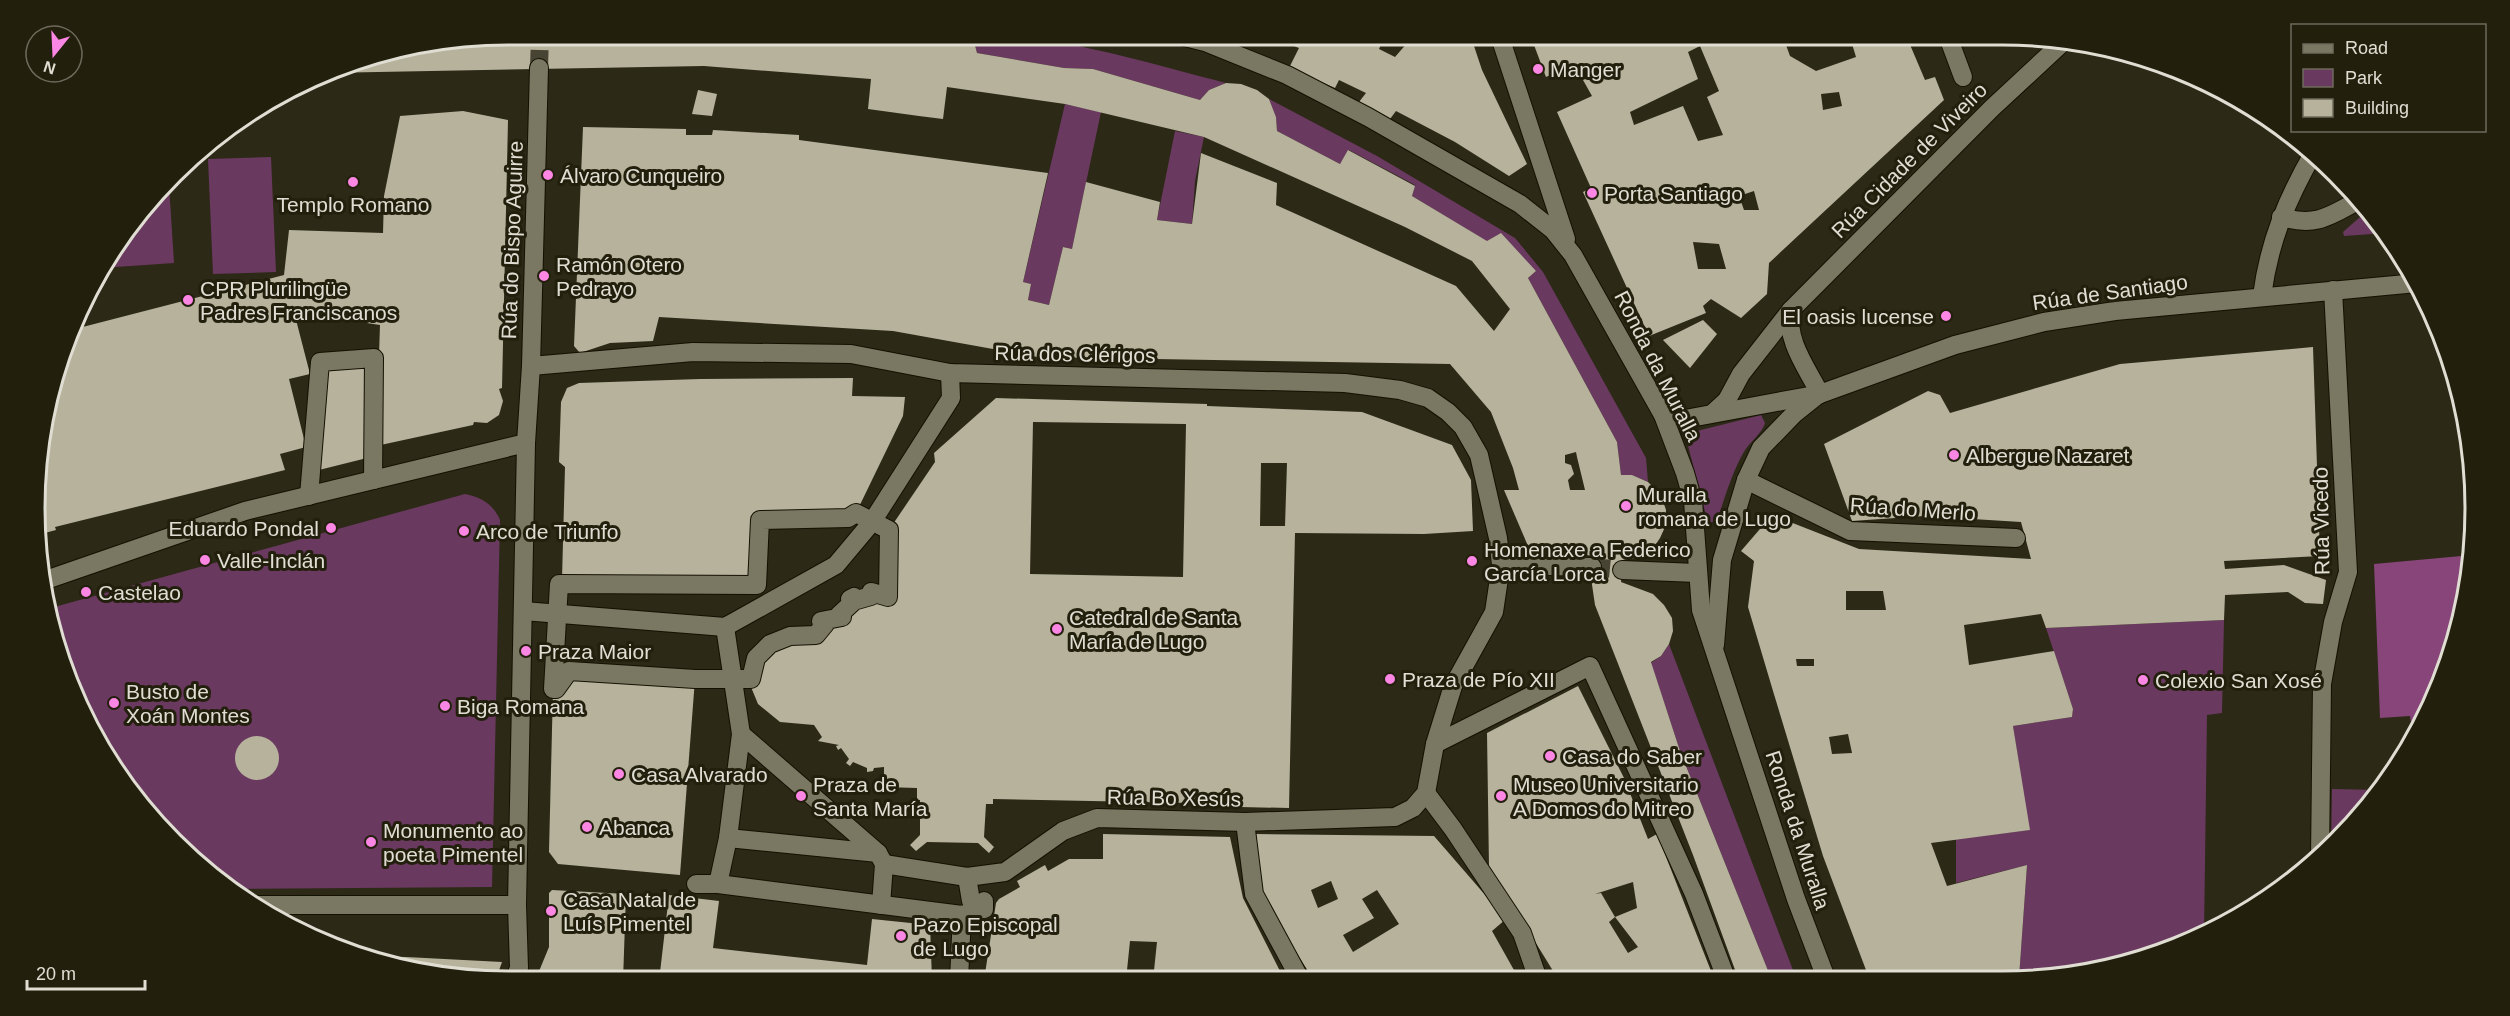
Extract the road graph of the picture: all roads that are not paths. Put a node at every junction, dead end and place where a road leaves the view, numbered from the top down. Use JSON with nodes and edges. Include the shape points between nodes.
{"nodes":[{"id":1,"x":1212,"y":45,"type":"edge"},
{"id":2,"x":1503,"y":45,"type":"edge"},
{"id":3,"x":1951,"y":45,"type":"edge"},
{"id":4,"x":2056,"y":48,"type":"edge"},
{"id":5,"x":539,"y":68,"type":"tunnel mouth"},
{"id":6,"x":1963,"y":77,"type":"dead end"},
{"id":7,"x":2308,"y":161,"type":"edge"},
{"id":8,"x":2351,"y":204,"type":"edge"},
{"id":9,"x":2281,"y":217,"type":"junction"},
{"id":10,"x":1573,"y":255,"type":"junction"},
{"id":11,"x":2407,"y":284,"type":"edge"},
{"id":12,"x":2334,"y":290,"type":"junction"},
{"id":13,"x":2262,"y":296,"type":"junction"},
{"id":14,"x":1791,"y":310,"type":"junction"},
{"id":15,"x":531,"y":366,"type":"junction"},
{"id":16,"x":950,"y":373,"type":"junction"},
{"id":17,"x":1820,"y":394,"type":"junction"},
{"id":18,"x":1714,"y":412,"type":"junction"},
{"id":19,"x":1663,"y":416,"type":"junction"},
{"id":20,"x":526,"y":443,"type":"junction"},
{"id":21,"x":373,"y":480,"type":"junction"},
{"id":22,"x":1746,"y":480,"type":"junction"},
{"id":23,"x":309,"y":495,"type":"junction"},
{"id":24,"x":872,"y":522,"type":"junction"},
{"id":25,"x":2016,"y":538,"type":"dead end"},
{"id":26,"x":1501,"y":565,"type":"junction"},
{"id":27,"x":1592,"y":567,"type":"tunnel mouth"},
{"id":28,"x":1622,"y":570,"type":"tunnel mouth"},
{"id":29,"x":1697,"y":573,"type":"junction"},
{"id":30,"x":51,"y":578,"type":"edge"},
{"id":31,"x":523,"y":611,"type":"junction"},
{"id":32,"x":558,"y":614,"type":"junction"},
{"id":33,"x":725,"y":627,"type":"junction"},
{"id":34,"x":1715,"y":650,"type":"junction"},
{"id":35,"x":733,"y":679,"type":"junction"},
{"id":36,"x":741,"y":734,"type":"junction"},
{"id":37,"x":1435,"y":744,"type":"junction"},
{"id":38,"x":1426,"y":793,"type":"junction"},
{"id":39,"x":1245,"y":822,"type":"junction"},
{"id":40,"x":728,"y":838,"type":"junction"},
{"id":41,"x":2320,"y":843,"type":"edge"},
{"id":42,"x":881,"y":858,"type":"junction"},
{"id":43,"x":991,"y":873,"type":"junction"},
{"id":44,"x":968,"y":877,"type":"junction"},
{"id":45,"x":696,"y":884,"type":"dead end"},
{"id":46,"x":718,"y":884,"type":"junction"},
{"id":47,"x":978,"y":904,"type":"junction"},
{"id":48,"x":270,"y":905,"type":"edge"},
{"id":49,"x":517,"y":905,"type":"junction"},
{"id":50,"x":881,"y":905,"type":"junction"},
{"id":51,"x":518,"y":971,"type":"edge"},
{"id":52,"x":961,"y":971,"type":"edge"},
{"id":53,"x":1296,"y":971,"type":"edge"},
{"id":54,"x":1535,"y":971,"type":"edge"},
{"id":55,"x":1723,"y":971,"type":"edge"},
{"id":56,"x":1823,"y":971,"type":"edge"}],
"edges":[{"from":1,"to":10,"type":"street","name":"Ronda da Muralla","via":[[1287,75],[1520,204],[1552,230]]},
{"from":2,"to":10,"type":"street"},
{"from":3,"to":6,"type":"street"},
{"from":4,"to":14,"type":"street","name":"Rúa Cidade de Viveiro"},
{"from":5,"to":15,"type":"street","name":"Rúa do Bispo Aguirre"},
{"from":7,"to":9,"type":"street"},
{"from":8,"to":9,"type":"street","via":[[2312,222]]},
{"from":9,"to":13,"type":"street","via":[[2266,262]]},
{"from":10,"to":19,"type":"street","name":"Ronda da Muralla"},
{"from":11,"to":12,"type":"street","name":"Rúa de Santiago"},
{"from":12,"to":13,"type":"street","name":"Rúa de Santiago"},
{"from":12,"to":41,"type":"street","name":"Rúa Vicedo","via":[[2348,572],[2333,622],[2322,684]]},
{"from":13,"to":17,"type":"street","name":"Rúa de Santiago","via":[[2044,322],[1955,345]]},
{"from":14,"to":17,"type":"street","via":[[1789,329]]},
{"from":14,"to":18,"type":"street","name":"Rúa Cidade de Viveiro","via":[[1741,374],[1727,400]]},
{"from":15,"to":16,"type":"street","name":"Rúa dos Clérigos","via":[[693,352],[851,354]]},
{"from":15,"to":20,"type":"street","name":"Rúa do Bispo Aguirre"},
{"from":16,"to":24,"type":"street","via":[[951,398]]},
{"from":16,"to":26,"type":"street","name":"Rúa dos Clérigos","via":[[1344,383],[1428,398],[1449,411],[1479,455]]},
{"from":17,"to":18,"type":"street","name":"Rúa de Santiago"},
{"from":17,"to":22,"type":"street","name":"Rúa de Santiago","via":[[1761,448]]},
{"from":18,"to":19,"type":"street","name":"Rúa de Santiago","via":[[1685,419]]},
{"from":19,"to":29,"type":"street","name":"Ronda da Muralla","via":[[1693,501]]},
{"from":20,"to":21,"type":"street"},
{"from":20,"to":31,"type":"street"},
{"from":21,"to":23,"type":"street"},
{"from":21,"to":23,"type":"street","via":[[374,358],[320,362]]},
{"from":22,"to":25,"type":"street","name":"Rúa do Merlo","via":[[1850,531]]},
{"from":22,"to":34,"type":"street","name":"Rúa de Santiago","via":[[1722,560]]},
{"from":23,"to":30,"type":"street","via":[[246,511]]},
{"from":24,"to":32,"type":"street","via":[[856,513],[848,518],[760,519],[758,585],[559,584]]},
{"from":24,"to":33,"type":"street","via":[[837,565]]},
{"from":24,"to":35,"type":"street","via":[[889,530],[888,597],[871,592],[872,596],[850,599],[852,603],[839,615],[842,617],[821,621],[825,624],[816,635],[775,640],[756,658],[751,679]]},
{"from":26,"to":27,"type":"street"},
{"from":26,"to":37,"type":"street","via":[[1494,612],[1453,686]]},
{"from":28,"to":29,"type":"street"},
{"from":29,"to":34,"type":"street","name":"Ronda da Muralla","via":[[1701,610]]},
{"from":31,"to":32,"type":"street"},
{"from":31,"to":49,"type":"street"},
{"from":32,"to":33,"type":"street"},
{"from":32,"to":35,"type":"street","via":[[554,689],[569,671]]},
{"from":33,"to":35,"type":"street"},
{"from":34,"to":56,"type":"street","name":"Ronda da Muralla"},
{"from":35,"to":36,"type":"street"},
{"from":36,"to":40,"type":"street"},
{"from":36,"to":42,"type":"street"},
{"from":37,"to":38,"type":"street"},
{"from":37,"to":55,"type":"street","via":[[1590,666],[1694,894]]},
{"from":38,"to":39,"type":"street","name":"Rúa Bo Xesús","via":[[1413,808],[1395,817]]},
{"from":38,"to":54,"type":"street","via":[[1522,933]]},
{"from":39,"to":43,"type":"street","name":"Rúa Bo Xesús","via":[[1097,818],[1063,831],[1005,872]]},
{"from":39,"to":53,"type":"street","via":[[1254,894]]},
{"from":40,"to":42,"type":"street"},
{"from":40,"to":46,"type":"street"},
{"from":42,"to":44,"type":"street"},
{"from":42,"to":50,"type":"street"},
{"from":43,"to":44,"type":"street","name":"Rúa Bo Xesús"},
{"from":43,"to":47,"type":"street"},
{"from":44,"to":47,"type":"street"},
{"from":45,"to":46,"type":"street"},
{"from":46,"to":50,"type":"street"},
{"from":47,"to":50,"type":"street"},
{"from":47,"to":52,"type":"street"},
{"from":48,"to":49,"type":"street"},
{"from":49,"to":51,"type":"street"}]}
